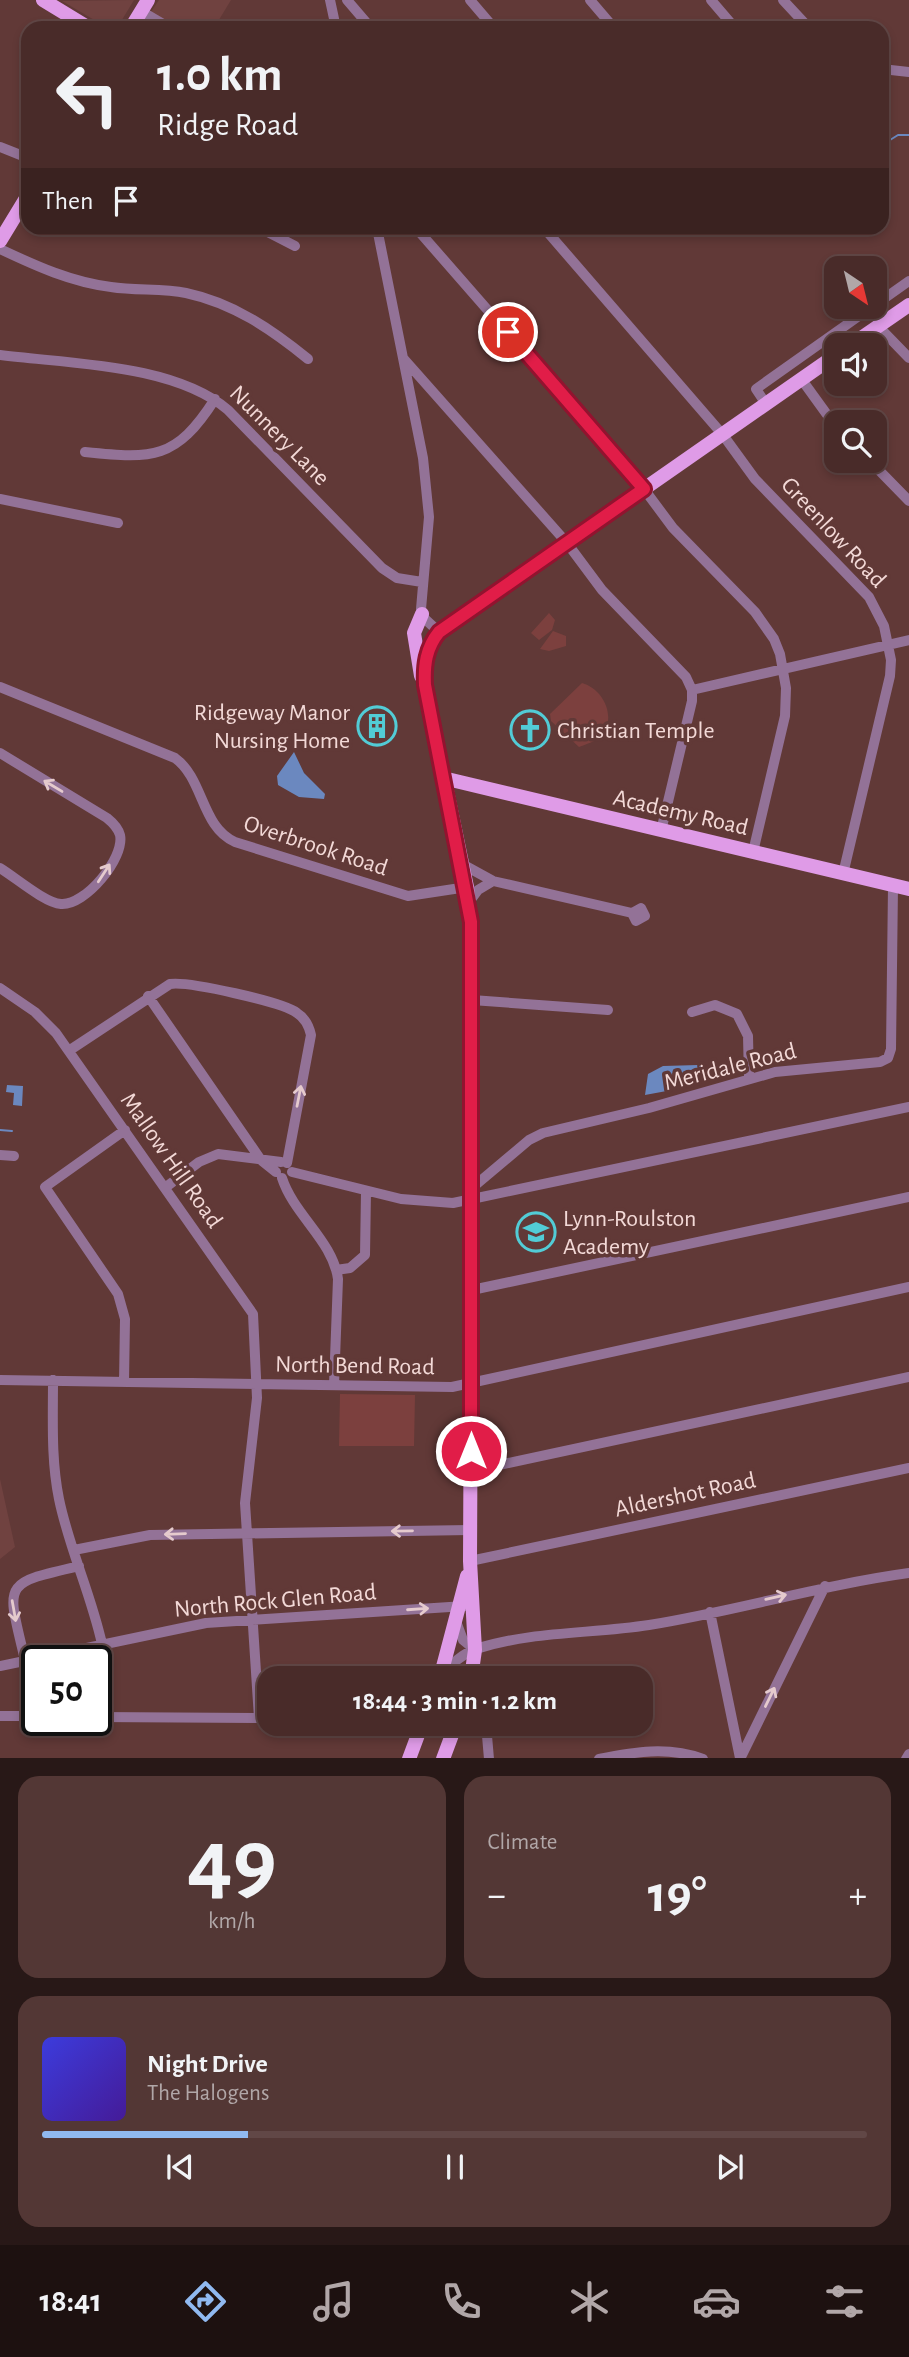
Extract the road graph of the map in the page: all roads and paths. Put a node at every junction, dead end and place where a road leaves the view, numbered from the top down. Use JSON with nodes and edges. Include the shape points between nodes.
{"nodes":[{"id":1,"x":43,"y":0,"type":"edge"},
{"id":2,"x":330,"y":0,"type":"edge"},
{"id":3,"x":347,"y":0,"type":"edge"},
{"id":4,"x":470,"y":0,"type":"edge"},
{"id":5,"x":590,"y":0,"type":"edge"},
{"id":6,"x":710,"y":0,"type":"edge"},
{"id":7,"x":783,"y":0,"type":"edge"},
{"id":8,"x":145,"y":6,"type":"edge"},
{"id":9,"x":78,"y":21,"type":"edge"},
{"id":10,"x":135,"y":21,"type":"edge"},
{"id":11,"x":162,"y":21,"type":"edge"},
{"id":12,"x":334,"y":21,"type":"edge"},
{"id":13,"x":365,"y":21,"type":"edge"},
{"id":14,"x":488,"y":21,"type":"edge"},
{"id":15,"x":608,"y":21,"type":"edge"},
{"id":16,"x":729,"y":21,"type":"edge"},
{"id":17,"x":802,"y":21,"type":"edge"},
{"id":18,"x":889,"y":70,"type":"edge"},
{"id":19,"x":909,"y":72,"type":"edge"},
{"id":20,"x":0,"y":147,"type":"edge"},
{"id":21,"x":21,"y":155,"type":"edge"},
{"id":22,"x":21,"y":205,"type":"edge"},
{"id":23,"x":2,"y":232,"type":"edge"},
{"id":24,"x":274,"y":235,"type":"edge"},
{"id":25,"x":378,"y":235,"type":"edge"},
{"id":26,"x":422,"y":235,"type":"edge"},
{"id":27,"x":550,"y":235,"type":"edge"},
{"id":28,"x":295,"y":246,"type":"dead end"},
{"id":29,"x":0,"y":248,"type":"edge"},
{"id":30,"x":909,"y":281,"type":"edge"},
{"id":31,"x":887,"y":297,"type":"edge"},
{"id":32,"x":909,"y":304,"type":"edge"},
{"id":33,"x":854,"y":319,"type":"joint"},
{"id":34,"x":878,"y":326,"type":"junction"},
{"id":35,"x":864,"y":333,"type":"edge"},
{"id":36,"x":868,"y":333,"type":"edge"},
{"id":37,"x":0,"y":355,"type":"edge"},
{"id":38,"x":403,"y":358,"type":"junction"},
{"id":39,"x":909,"y":358,"type":"edge"},
{"id":40,"x":308,"y":359,"type":"dead end"},
{"id":41,"x":824,"y":364,"type":"edge"},
{"id":42,"x":802,"y":380,"type":"junction"},
{"id":43,"x":215,"y":399,"type":"junction"},
{"id":44,"x":766,"y":404,"type":"junction"},
{"id":45,"x":824,"y":410,"type":"edge"},
{"id":46,"x":723,"y":435,"type":"junction"},
{"id":47,"x":85,"y":452,"type":"dead end"},
{"id":48,"x":882,"y":473,"type":"edge"},
{"id":49,"x":644,"y":489,"type":"junction"},
{"id":50,"x":0,"y":499,"type":"edge"},
{"id":51,"x":909,"y":500,"type":"edge"},
{"id":52,"x":118,"y":523,"type":"dead end"},
{"id":53,"x":566,"y":543,"type":"junction"},
{"id":54,"x":422,"y":582,"type":"junction"},
{"id":55,"x":422,"y":614,"type":"junction"},
{"id":56,"x":439,"y":632,"type":"junction"},
{"id":57,"x":909,"y":640,"type":"edge"},
{"id":58,"x":889,"y":645,"type":"junction"},
{"id":59,"x":784,"y":669,"type":"junction"},
{"id":60,"x":425,"y":685,"type":"junction"},
{"id":61,"x":0,"y":687,"type":"edge"},
{"id":62,"x":692,"y":690,"type":"junction"},
{"id":63,"x":0,"y":753,"type":"edge"},
{"id":64,"x":443,"y":778,"type":"junction"},
{"id":65,"x":661,"y":831,"type":"junction"},
{"id":66,"x":753,"y":852,"type":"junction"},
{"id":67,"x":462,"y":864,"type":"junction"},
{"id":68,"x":0,"y":868,"type":"edge"},
{"id":69,"x":843,"y":874,"type":"junction"},
{"id":70,"x":493,"y":881,"type":"junction"},
{"id":71,"x":893,"y":886,"type":"junction"},
{"id":72,"x":909,"y":889,"type":"edge"},
{"id":73,"x":468,"y":895,"type":"junction"},
{"id":74,"x":632,"y":913,"type":"dead end"},
{"id":75,"x":0,"y":988,"type":"edge"},
{"id":76,"x":148,"y":996,"type":"junction"},
{"id":77,"x":472,"y":1000,"type":"junction"},
{"id":78,"x":608,"y":1010,"type":"dead end"},
{"id":79,"x":691,"y":1012,"type":"dead end"},
{"id":80,"x":70,"y":1051,"type":"junction"},
{"id":81,"x":749,"y":1079,"type":"junction"},
{"id":82,"x":909,"y":1107,"type":"edge"},
{"id":83,"x":125,"y":1130,"type":"junction"},
{"id":84,"x":245,"y":1133,"type":"junction"},
{"id":85,"x":241,"y":1155,"type":"junction"},
{"id":86,"x":0,"y":1156,"type":"edge"},
{"id":87,"x":14,"y":1156,"type":"dead end"},
{"id":88,"x":261,"y":1160,"type":"junction"},
{"id":89,"x":283,"y":1170,"type":"junction"},
{"id":90,"x":166,"y":1187,"type":"junction"},
{"id":91,"x":366,"y":1191,"type":"junction"},
{"id":92,"x":472,"y":1194,"type":"junction"},
{"id":93,"x":909,"y":1197,"type":"edge"},
{"id":94,"x":337,"y":1269,"type":"junction"},
{"id":95,"x":909,"y":1287,"type":"edge"},
{"id":96,"x":472,"y":1290,"type":"junction"},
{"id":97,"x":909,"y":1377,"type":"edge"},
{"id":98,"x":0,"y":1380,"type":"edge"},
{"id":99,"x":53,"y":1381,"type":"junction"},
{"id":100,"x":124,"y":1382,"type":"junction"},
{"id":101,"x":472,"y":1382,"type":"junction"},
{"id":102,"x":256,"y":1384,"type":"junction"},
{"id":103,"x":334,"y":1385,"type":"junction"},
{"id":104,"x":909,"y":1468,"type":"edge"},
{"id":105,"x":471,"y":1472,"type":"junction"},
{"id":106,"x":470,"y":1530,"type":"junction"},
{"id":107,"x":246,"y":1533,"type":"junction"},
{"id":108,"x":74,"y":1550,"type":"junction"},
{"id":109,"x":470,"y":1561,"type":"junction"},
{"id":110,"x":79,"y":1566,"type":"junction"},
{"id":111,"x":909,"y":1573,"type":"edge"},
{"id":112,"x":825,"y":1586,"type":"junction"},
{"id":113,"x":467,"y":1606,"type":"junction"},
{"id":114,"x":710,"y":1612,"type":"junction"},
{"id":115,"x":252,"y":1619,"type":"junction"},
{"id":116,"x":457,"y":1624,"type":"junction"},
{"id":117,"x":102,"y":1644,"type":"junction"},
{"id":118,"x":22,"y":1645,"type":"edge"},
{"id":119,"x":97,"y":1645,"type":"edge"},
{"id":120,"x":475,"y":1650,"type":"junction"},
{"id":121,"x":21,"y":1661,"type":"edge"},
{"id":122,"x":0,"y":1666,"type":"edge"},
{"id":123,"x":258,"y":1666,"type":"edge"},
{"id":124,"x":444,"y":1666,"type":"edge"},
{"id":125,"x":451,"y":1666,"type":"edge"},
{"id":126,"x":477,"y":1666,"type":"edge"},
{"id":127,"x":0,"y":1716,"type":"edge"},
{"id":128,"x":21,"y":1716,"type":"edge"},
{"id":129,"x":112,"y":1717,"type":"edge"},
{"id":130,"x":257,"y":1718,"type":"edge"},
{"id":131,"x":418,"y":1736,"type":"edge"},
{"id":132,"x":452,"y":1736,"type":"edge"},
{"id":133,"x":487,"y":1736,"type":"edge"},
{"id":134,"x":409,"y":1758,"type":"edge"},
{"id":135,"x":443,"y":1758,"type":"edge"},
{"id":136,"x":489,"y":1758,"type":"edge"},
{"id":137,"x":606,"y":1758,"type":"edge"},
{"id":138,"x":700,"y":1758,"type":"edge"},
{"id":139,"x":740,"y":1758,"type":"edge"}],
"edges":[{"from":1,"to":9,"type":"main road"},
{"from":2,"to":12,"type":"street"},
{"from":3,"to":13,"type":"street"},
{"from":4,"to":14,"type":"street"},
{"from":5,"to":15,"type":"street"},
{"from":6,"to":16,"type":"street"},
{"from":7,"to":17,"type":"street"},
{"from":8,"to":10,"type":"main road"},
{"from":8,"to":11,"type":"street"},
{"from":18,"to":19,"type":"street"},
{"from":20,"to":21,"type":"street"},
{"from":22,"to":23,"type":"main road"},
{"from":24,"to":28,"type":"street"},
{"from":25,"to":38,"type":"street"},
{"from":26,"to":49,"type":"street"},
{"from":27,"to":46,"type":"street","name":"Greenlow Road"},
{"from":29,"to":40,"type":"street","via":[[83,282],[186,293],[219,303],[262,324]]},
{"from":30,"to":31,"type":"street"},
{"from":32,"to":34,"type":"main road"},
{"from":33,"to":35,"type":"street"},
{"from":33,"to":44,"type":"street","via":[[755,389]]},
{"from":34,"to":36,"type":"main road"},
{"from":34,"to":39,"type":"street"},
{"from":37,"to":43,"type":"street","name":"Nunnery Lane","via":[[164,377]]},
{"from":38,"to":53,"type":"street"},
{"from":38,"to":54,"type":"street","via":[[423,458],[429,517]]},
{"from":41,"to":42,"type":"main road"},
{"from":42,"to":44,"type":"main road"},
{"from":42,"to":45,"type":"street"},
{"from":43,"to":47,"type":"street","via":[[197,425],[164,451],[141,457]]},
{"from":43,"to":54,"type":"street","name":"Nunnery Lane","via":[[382,568],[397,578]]},
{"from":44,"to":46,"type":"main road"},
{"from":46,"to":49,"type":"main road"},
{"from":46,"to":58,"type":"street","name":"Greenlow Road","via":[[755,479],[861,587],[877,610]]},
{"from":48,"to":51,"type":"street"},
{"from":49,"to":53,"type":"main road"},
{"from":49,"to":59,"type":"street","via":[[673,528],[765,625]]},
{"from":50,"to":52,"type":"street"},
{"from":53,"to":56,"type":"main road"},
{"from":53,"to":62,"type":"street","via":[[602,590],[678,667]]},
{"from":54,"to":55,"type":"street"},
{"from":55,"to":56,"type":"street"},
{"from":55,"to":60,"type":"main road","via":[[414,633]]},
{"from":56,"to":60,"type":"main road","via":[[427,653]]},
{"from":57,"to":58,"type":"street"},
{"from":58,"to":59,"type":"street"},
{"from":58,"to":69,"type":"street","name":"Greenlow Road","via":[[890,676]]},
{"from":59,"to":62,"type":"street"},
{"from":59,"to":66,"type":"street","via":[[785,716]]},
{"from":60,"to":64,"type":"main road"},
{"from":61,"to":73,"type":"street","name":"Overbrook Road","via":[[175,758],[188,769],[212,821],[227,838],[408,895]]},
{"from":62,"to":65,"type":"street"},
{"from":68,"to":63,"type":"street","one_way":true,"via":[[54,903],[73,904],[87,896],[116,856],[120,834],[107,818]]},
{"from":64,"to":65,"type":"main road","name":"Academy Road"},
{"from":64,"to":67,"type":"main road"},
{"from":65,"to":66,"type":"main road","name":"Academy Road"},
{"from":66,"to":69,"type":"main road","name":"Academy Road"},
{"from":67,"to":70,"type":"street"},
{"from":67,"to":73,"type":"main road"},
{"from":69,"to":71,"type":"main road","name":"Academy Road"},
{"from":70,"to":73,"type":"street"},
{"from":70,"to":74,"type":"street"},
{"from":71,"to":72,"type":"main road","name":"Academy Road"},
{"from":71,"to":81,"type":"street","name":"Meridale Road","via":[[888,1058]]},
{"from":73,"to":77,"type":"main road"},
{"from":75,"to":80,"type":"street","name":"Mallow Hill Road","via":[[47,1022]]},
{"from":76,"to":80,"type":"street"},
{"from":76,"to":84,"type":"street"},
{"from":89,"to":76,"type":"street","one_way":true,"via":[[311,1035],[300,1014],[179,983]]},
{"from":77,"to":78,"type":"street"},
{"from":77,"to":92,"type":"main road"},
{"from":79,"to":81,"type":"street","via":[[715,1005],[737,1014],[748,1036]]},
{"from":80,"to":83,"type":"street","name":"Mallow Hill Road"},
{"from":81,"to":92,"type":"street","name":"Meridale Road","via":[[544,1133],[529,1140]]},
{"from":82,"to":92,"type":"street"},
{"from":83,"to":90,"type":"street","name":"Mallow Hill Road"},
{"from":83,"to":100,"type":"street","via":[[45,1187],[118,1294],[125,1320]]},
{"from":84,"to":85,"type":"street"},
{"from":84,"to":88,"type":"street"},
{"from":85,"to":88,"type":"street"},
{"from":85,"to":90,"type":"street","via":[[208,1157]]},
{"from":86,"to":87,"type":"street"},
{"from":88,"to":89,"type":"street"},
{"from":89,"to":91,"type":"street"},
{"from":89,"to":94,"type":"street","via":[[287,1192]]},
{"from":90,"to":102,"type":"street","name":"Mallow Hill Road","via":[[253,1314]]},
{"from":91,"to":92,"type":"street","via":[[420,1201]]},
{"from":91,"to":94,"type":"street","via":[[365,1255],[350,1268]]},
{"from":92,"to":96,"type":"main road"},
{"from":93,"to":96,"type":"street"},
{"from":94,"to":103,"type":"street"},
{"from":95,"to":101,"type":"street","name":"North Bend Road"},
{"from":96,"to":101,"type":"main road"},
{"from":97,"to":105,"type":"street"},
{"from":98,"to":99,"type":"street","name":"North Bend Road"},
{"from":99,"to":100,"type":"street","name":"North Bend Road"},
{"from":99,"to":108,"type":"street","via":[[55,1476]]},
{"from":100,"to":102,"type":"street","name":"North Bend Road"},
{"from":101,"to":103,"type":"street","name":"North Bend Road","via":[[452,1387]]},
{"from":101,"to":105,"type":"main road"},
{"from":102,"to":103,"type":"street","name":"North Bend Road"},
{"from":102,"to":107,"type":"street","name":"Mallow Hill Road","via":[[245,1488]]},
{"from":104,"to":109,"type":"street","name":"Aldershot Road"},
{"from":105,"to":106,"type":"main road"},
{"from":106,"to":107,"type":"street","one_way":true},
{"from":106,"to":109,"type":"main road"},
{"from":107,"to":108,"type":"street","one_way":true,"via":[[150,1535]]},
{"from":107,"to":115,"type":"street","name":"Mallow Hill Road"},
{"from":108,"to":110,"type":"street"},
{"from":109,"to":113,"type":"main road"},
{"from":110,"to":117,"type":"street"},
{"from":110,"to":118,"type":"street","one_way":true,"via":[[30,1577],[16,1588],[12,1602]]},
{"from":111,"to":112,"type":"street"},
{"from":114,"to":112,"type":"street","one_way":true},
{"from":139,"to":112,"type":"street","one_way":true},
{"from":115,"to":113,"type":"street","name":"North Rock Glen Road","one_way":true},
{"from":113,"to":116,"type":"main road"},
{"from":113,"to":120,"type":"main road"},
{"from":114,"to":120,"type":"street"},
{"from":114,"to":139,"type":"street"},
{"from":115,"to":117,"type":"street","name":"North Rock Glen Road","via":[[176,1628]]},
{"from":115,"to":123,"type":"street","name":"Mallow Hill Road"},
{"from":116,"to":120,"type":"street","via":[[463,1640]]},
{"from":116,"to":124,"type":"main road"},
{"from":117,"to":119,"type":"street","name":"North Rock Glen Road"},
{"from":120,"to":125,"type":"street"},
{"from":120,"to":126,"type":"main road"},
{"from":121,"to":122,"type":"street","name":"North Rock Glen Road"},
{"from":127,"to":128,"type":"street"},
{"from":129,"to":130,"type":"street"},
{"from":131,"to":134,"type":"main road"},
{"from":132,"to":135,"type":"main road"},
{"from":133,"to":136,"type":"street"},
{"from":137,"to":138,"type":"street","via":[[651,1751]]}]}
